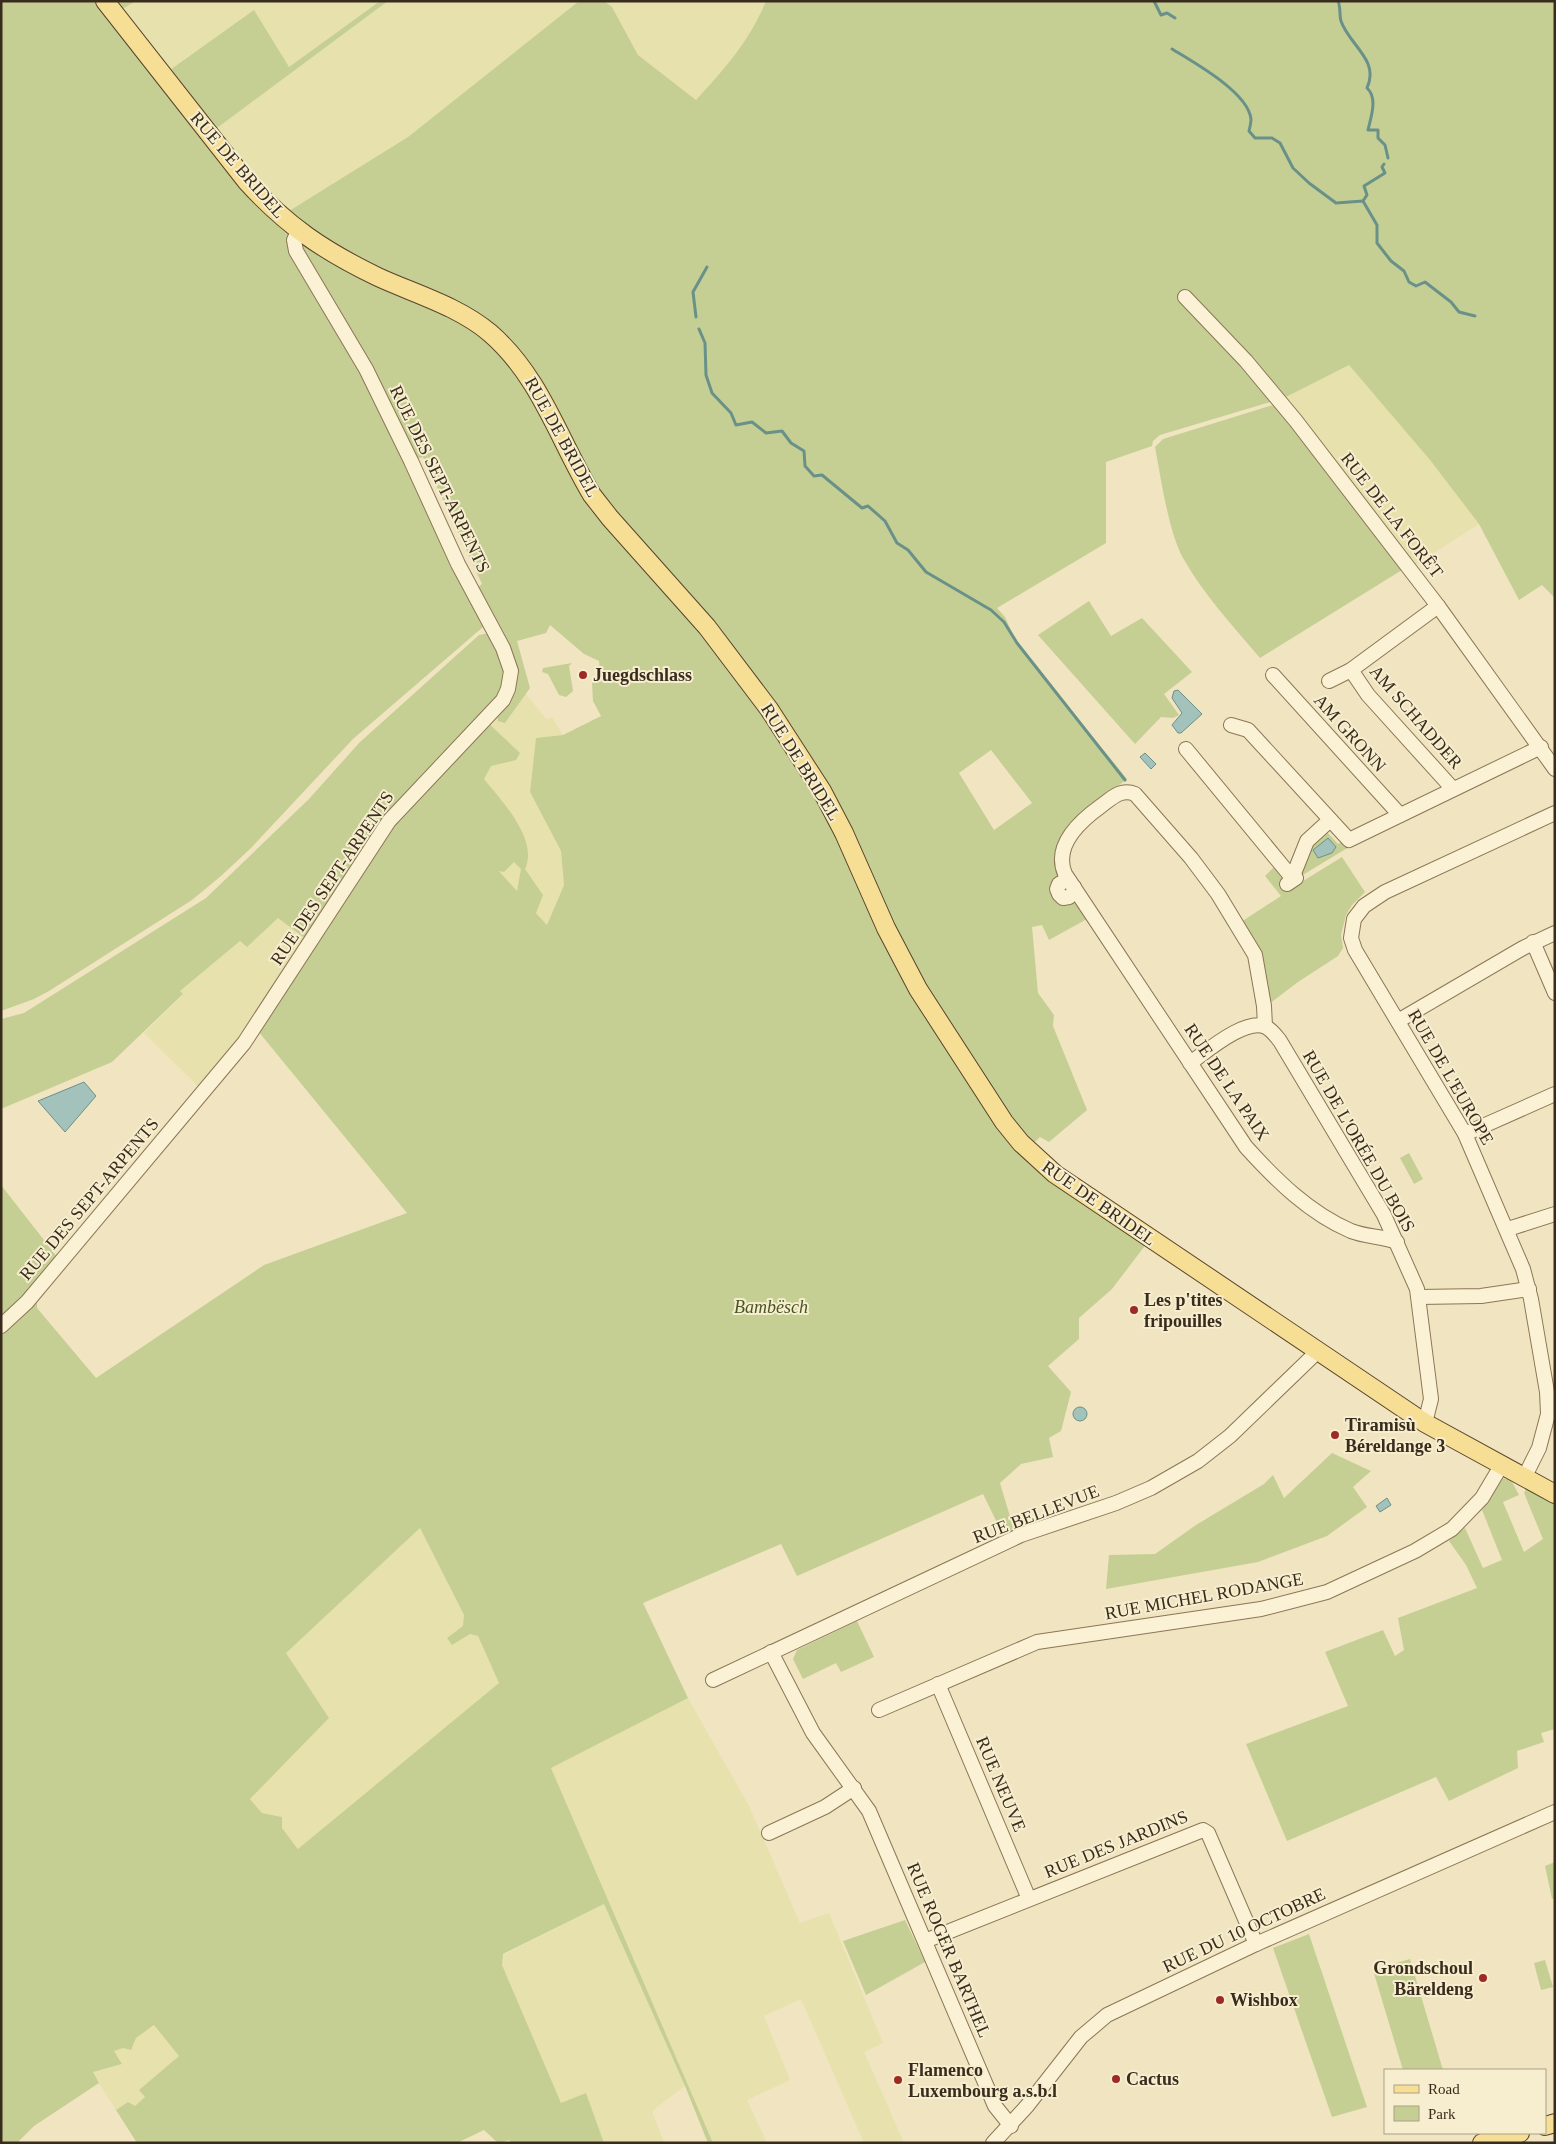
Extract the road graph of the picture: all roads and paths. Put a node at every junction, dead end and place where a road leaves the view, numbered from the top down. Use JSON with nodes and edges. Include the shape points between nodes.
{"nodes":[{"id":1,"x":105,"y":1,"type":"edge"},
{"id":2,"x":298,"y":232,"type":"junction"},
{"id":3,"x":1185,"y":296,"type":"dead end"},
{"id":4,"x":1438,"y":606,"type":"junction"},
{"id":5,"x":1351,"y":670,"type":"junction"},
{"id":6,"x":1273,"y":675,"type":"dead end"},
{"id":7,"x":1329,"y":681,"type":"dead end"},
{"id":8,"x":1231,"y":725,"type":"dead end"},
{"id":9,"x":1541,"y":747,"type":"junction"},
{"id":10,"x":1186,"y":749,"type":"dead end"},
{"id":11,"x":1555,"y":769,"type":"edge"},
{"id":12,"x":1453,"y":789,"type":"junction"},
{"id":13,"x":1555,"y":813,"type":"edge"},
{"id":14,"x":1400,"y":815,"type":"junction"},
{"id":15,"x":1330,"y":820,"type":"junction"},
{"id":16,"x":1555,"y":933,"type":"edge"},
{"id":17,"x":1536,"y":941,"type":"junction"},
{"id":18,"x":1555,"y":972,"type":"edge"},
{"id":19,"x":1555,"y":993,"type":"edge"},
{"id":20,"x":1398,"y":1021,"type":"junction"},
{"id":21,"x":1265,"y":1026,"type":"junction"},
{"id":22,"x":1190,"y":1063,"type":"junction"},
{"id":23,"x":1555,"y":1094,"type":"edge"},
{"id":24,"x":1465,"y":1134,"type":"junction"},
{"id":25,"x":1555,"y":1214,"type":"edge"},
{"id":26,"x":1508,"y":1229,"type":"junction"},
{"id":27,"x":1396,"y":1242,"type":"junction"},
{"id":28,"x":1529,"y":1289,"type":"junction"},
{"id":29,"x":1419,"y":1297,"type":"junction"},
{"id":30,"x":1,"y":1326,"type":"edge"},
{"id":31,"x":1317,"y":1352,"type":"junction"},
{"id":32,"x":1425,"y":1423,"type":"junction"},
{"id":33,"x":1501,"y":1466,"type":"junction"},
{"id":34,"x":1524,"y":1478,"type":"junction"},
{"id":35,"x":1555,"y":1494,"type":"edge"},
{"id":36,"x":772,"y":1652,"type":"junction"},
{"id":37,"x":713,"y":1680,"type":"dead end"},
{"id":38,"x":938,"y":1684,"type":"junction"},
{"id":39,"x":880,"y":1710,"type":"dead end"},
{"id":40,"x":854,"y":1788,"type":"junction"},
{"id":41,"x":1555,"y":1812,"type":"edge"},
{"id":42,"x":769,"y":1833,"type":"dead end"},
{"id":43,"x":1029,"y":1899,"type":"junction"},
{"id":44,"x":926,"y":1941,"type":"junction"},
{"id":45,"x":1256,"y":1944,"type":"junction"},
{"id":46,"x":1011,"y":2126,"type":"junction"},
{"id":47,"x":1516,"y":2134,"type":"edge"},
{"id":48,"x":993,"y":2143,"type":"edge"},
{"id":49,"x":1482,"y":2143,"type":"edge"}],
"edges":[{"from":1,"to":2,"type":"main road","name":"RUE DE BRIDEL","via":[[247,182]]},
{"from":2,"to":30,"type":"street","name":"RUE DES SEPT-ARPENTS","via":[[294,240],[296,251],[366,369],[458,564],[503,648],[511,671],[508,689],[503,700],[389,821],[244,1043],[28,1302]]},
{"from":2,"to":31,"type":"main road","name":"RUE DE BRIDEL","via":[[333,254],[465,316],[488,331],[526,371],[592,495],[735,661],[822,791],[918,989],[1004,1122],[1022,1144],[1055,1174]]},
{"from":3,"to":4,"type":"street","name":"RUE DE LA FORÊT","via":[[1280,400]]},
{"from":4,"to":5,"type":"street","name":"AM SCHADDER"},
{"from":4,"to":9,"type":"street","name":"RUE DE LA FORÊT"},
{"from":5,"to":7,"type":"street","name":"AM SCHADDER"},
{"from":5,"to":12,"type":"street","name":"AM SCHADDER","via":[[1368,695]]},
{"from":6,"to":14,"type":"street","name":"AM GRONN"},
{"from":8,"to":15,"type":"street","via":[[1248,730]]},
{"from":9,"to":11,"type":"street","name":"RUE DE LA FORÊT"},
{"from":9,"to":12,"type":"street"},
{"from":10,"to":15,"type":"street","via":[[1290,880],[1308,841]]},
{"from":12,"to":14,"type":"street"},
{"from":13,"to":20,"type":"street","name":"RUE DE L'EUROPE","via":[[1385,892],[1359,911],[1354,919],[1351,938],[1355,950]]},
{"from":14,"to":15,"type":"street","via":[[1349,840]]},
{"from":16,"to":17,"type":"street"},
{"from":17,"to":18,"type":"street"},
{"from":17,"to":19,"type":"street"},
{"from":17,"to":20,"type":"street"},
{"from":20,"to":24,"type":"street","name":"RUE DE L'EUROPE"},
{"from":21,"to":22,"type":"street","via":[[1252,1025],[1241,1029]]},
{"from":21,"to":22,"type":"street","name":"RUE DE LA PAIX","via":[[1255,954],[1218,894],[1135,794],[1127,790],[1120,793],[1074,828],[1061,866]]},
{"from":21,"to":27,"type":"street","name":"RUE DE L'ORÉE DU BOIS","via":[[1280,1041],[1384,1215]]},
{"from":22,"to":27,"type":"street","name":"RUE DE LA PAIX","via":[[1246,1146],[1289,1191],[1350,1231]]},
{"from":23,"to":24,"type":"street"},
{"from":24,"to":26,"type":"street","name":"RUE DE L'EUROPE"},
{"from":25,"to":26,"type":"street"},
{"from":26,"to":28,"type":"street","name":"RUE DE L'EUROPE"},
{"from":27,"to":29,"type":"street","name":"RUE DE L'ORÉE DU BOIS"},
{"from":28,"to":29,"type":"street","via":[[1481,1296]]},
{"from":28,"to":34,"type":"street","name":"RUE DE L'EUROPE","via":[[1548,1414],[1539,1448]]},
{"from":29,"to":32,"type":"street","name":"RUE DE L'ORÉE DU BOIS","via":[[1431,1399]]},
{"from":31,"to":32,"type":"main road","name":"RUE DE BRIDEL"},
{"from":31,"to":36,"type":"street","name":"RUE BELLEVUE","via":[[1230,1436],[1198,1461],[1152,1488],[1021,1535]]},
{"from":32,"to":33,"type":"main road","name":"RUE DE BRIDEL"},
{"from":33,"to":34,"type":"main road","name":"RUE DE BRIDEL"},
{"from":33,"to":38,"type":"street","name":"RUE MICHEL RODANGE","via":[[1482,1498],[1452,1529],[1415,1551],[1327,1592],[1261,1609],[1037,1642]]},
{"from":34,"to":35,"type":"main road","name":"RUE DE BRIDEL"},
{"from":36,"to":37,"type":"street","name":"RUE BELLEVUE"},
{"from":36,"to":40,"type":"street","name":"RUE ROGER BARTHEL","via":[[812,1733]]},
{"from":38,"to":39,"type":"street","name":"RUE MICHEL RODANGE"},
{"from":38,"to":43,"type":"street","name":"RUE NEUVE"},
{"from":40,"to":42,"type":"street","via":[[826,1807]]},
{"from":40,"to":44,"type":"street","name":"RUE ROGER BARTHEL","via":[[869,1811]]},
{"from":41,"to":45,"type":"street","name":"RUE DU 10 OCTOBRE"},
{"from":43,"to":44,"type":"street","name":"RUE DES JARDINS"},
{"from":43,"to":45,"type":"street","name":"RUE DES JARDINS","via":[[1203,1830],[1208,1833]]},
{"from":44,"to":46,"type":"street","name":"RUE ROGER BARTHEL","via":[[996,2106]]},
{"from":45,"to":46,"type":"street","name":"RUE DU 10 OCTOBRE","via":[[1093,2024]]},
{"from":46,"to":48,"type":"street","name":"RUE DU 10 OCTOBRE"},
{"from":47,"to":49,"type":"main road"}]}
